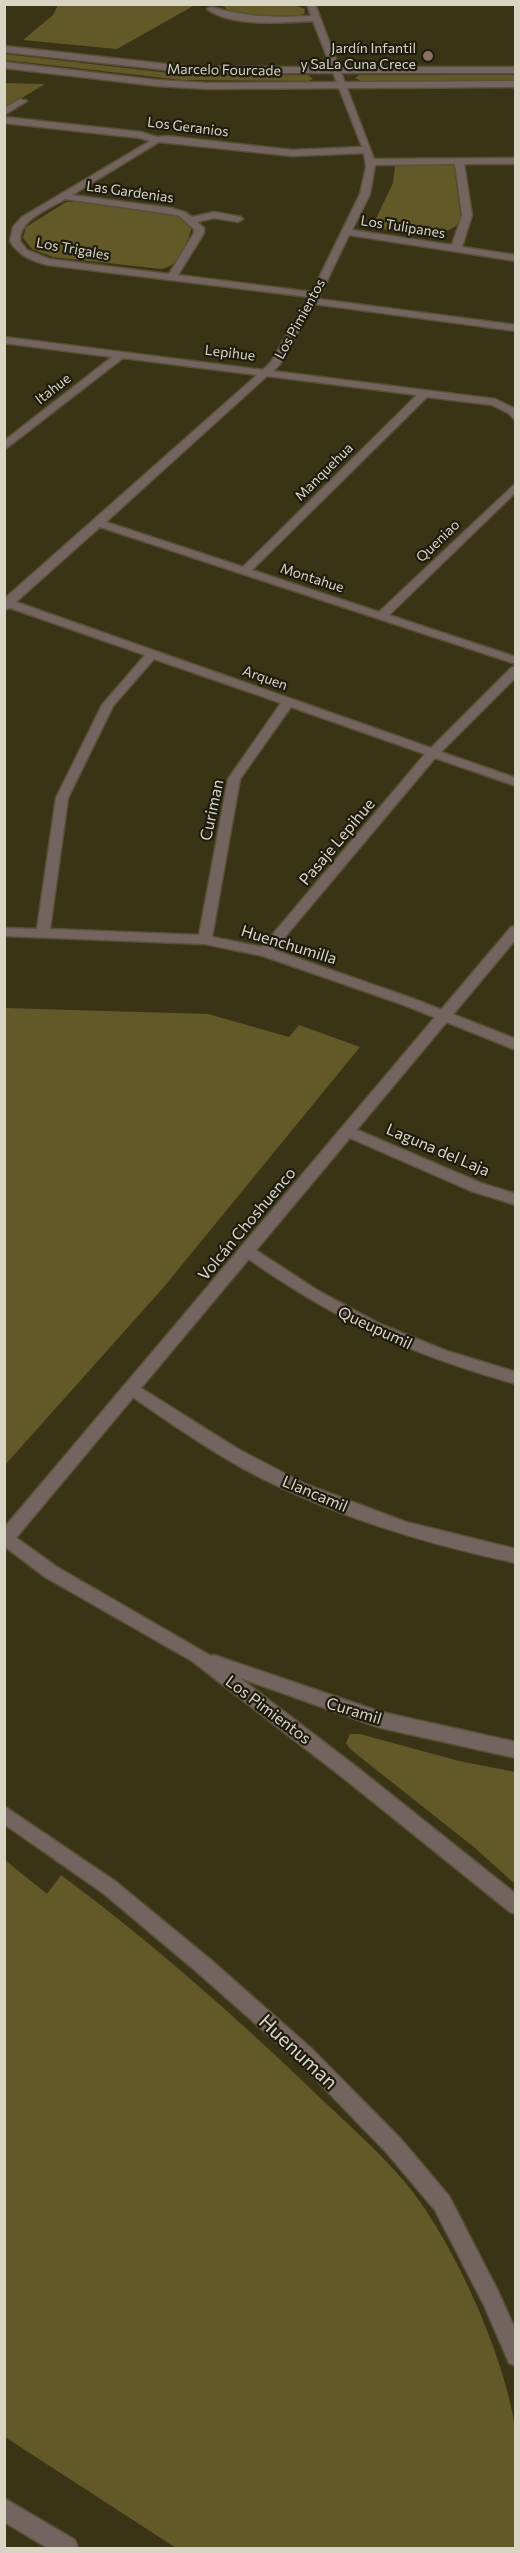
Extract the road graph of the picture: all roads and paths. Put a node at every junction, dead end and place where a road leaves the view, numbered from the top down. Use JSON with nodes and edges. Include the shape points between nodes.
{"nodes":[{"id":1,"x":311,"y":4,"type":"edge"},
{"id":2,"x":211,"y":9,"type":"dead end"},
{"id":3,"x":316,"y":18,"type":"junction"},
{"id":4,"x":4,"y":49,"type":"edge"},
{"id":5,"x":4,"y":64,"type":"edge"},
{"id":6,"x":337,"y":70,"type":"junction"},
{"id":7,"x":516,"y":70,"type":"edge"},
{"id":8,"x":516,"y":84,"type":"edge"},
{"id":9,"x":342,"y":85,"type":"junction"},
{"id":10,"x":23,"y":101,"type":"dead end"},
{"id":11,"x":4,"y":112,"type":"edge"},
{"id":12,"x":4,"y":120,"type":"edge"},
{"id":13,"x":157,"y":140,"type":"junction"},
{"id":14,"x":368,"y":150,"type":"junction"},
{"id":15,"x":459,"y":161,"type":"junction"},
{"id":16,"x":516,"y":161,"type":"edge"},
{"id":17,"x":370,"y":162,"type":"junction"},
{"id":18,"x":62,"y":196,"type":"junction"},
{"id":19,"x":238,"y":219,"type":"dead end"},
{"id":20,"x":192,"y":220,"type":"junction"},
{"id":21,"x":346,"y":232,"type":"junction"},
{"id":22,"x":16,"y":247,"type":"junction"},
{"id":23,"x":4,"y":249,"type":"edge"},
{"id":24,"x":456,"y":249,"type":"junction"},
{"id":25,"x":516,"y":258,"type":"edge"},
{"id":26,"x":172,"y":277,"type":"junction"},
{"id":27,"x":313,"y":298,"type":"junction"},
{"id":28,"x":516,"y":328,"type":"edge"},
{"id":29,"x":4,"y":340,"type":"edge"},
{"id":30,"x":121,"y":355,"type":"junction"},
{"id":31,"x":266,"y":373,"type":"junction"},
{"id":32,"x":424,"y":394,"type":"junction"},
{"id":33,"x":516,"y":418,"type":"edge"},
{"id":34,"x":4,"y":447,"type":"edge"},
{"id":35,"x":516,"y":486,"type":"edge"},
{"id":36,"x":99,"y":523,"type":"junction"},
{"id":37,"x":245,"y":572,"type":"junction"},
{"id":38,"x":6,"y":604,"type":"edge"},
{"id":39,"x":381,"y":616,"type":"junction"},
{"id":40,"x":152,"y":654,"type":"junction"},
{"id":41,"x":516,"y":661,"type":"edge"},
{"id":42,"x":516,"y":670,"type":"edge"},
{"id":43,"x":288,"y":702,"type":"junction"},
{"id":44,"x":434,"y":753,"type":"junction"},
{"id":45,"x":516,"y":782,"type":"edge"},
{"id":46,"x":516,"y":930,"type":"edge"},
{"id":47,"x":4,"y":932,"type":"edge"},
{"id":48,"x":43,"y":933,"type":"junction"},
{"id":49,"x":205,"y":940,"type":"junction"},
{"id":50,"x":265,"y":952,"type":"junction"},
{"id":51,"x":443,"y":1017,"type":"junction"},
{"id":52,"x":516,"y":1046,"type":"edge"},
{"id":53,"x":348,"y":1131,"type":"junction"},
{"id":54,"x":516,"y":1200,"type":"edge"},
{"id":55,"x":248,"y":1251,"type":"junction"},
{"id":56,"x":516,"y":1378,"type":"edge"},
{"id":57,"x":133,"y":1389,"type":"junction"},
{"id":58,"x":5,"y":1538,"type":"edge"},
{"id":59,"x":516,"y":1556,"type":"edge"},
{"id":60,"x":198,"y":1656,"type":"junction"},
{"id":61,"x":516,"y":1750,"type":"edge"},
{"id":62,"x":4,"y":1814,"type":"edge"},
{"id":63,"x":516,"y":1906,"type":"edge"},
{"id":64,"x":516,"y":2356,"type":"edge"},
{"id":65,"x":4,"y":2509,"type":"edge"},
{"id":66,"x":67,"y":2548,"type":"edge"}],
"edges":[{"from":1,"to":3,"type":"street","name":"Los Pimientos"},
{"from":2,"to":3,"type":"street","via":[[254,21]]},
{"from":3,"to":6,"type":"street","name":"Los Pimientos"},
{"from":4,"to":6,"type":"street","name":"Marcelo Fourcade","via":[[193,70]]},
{"from":5,"to":9,"type":"street","name":"Marcelo Fourcade","via":[[189,85]]},
{"from":6,"to":7,"type":"street","name":"Marcelo Fourcade"},
{"from":6,"to":9,"type":"street","name":"Los Pimientos"},
{"from":8,"to":9,"type":"street","name":"Marcelo Fourcade"},
{"from":9,"to":14,"type":"street","name":"Los Pimientos"},
{"from":10,"to":11,"type":"street"},
{"from":12,"to":13,"type":"street","name":"Los Geranios"},
{"from":13,"to":14,"type":"street","name":"Los Geranios","via":[[291,153]]},
{"from":13,"to":18,"type":"street","name":"Los Trigales"},
{"from":14,"to":17,"type":"street","name":"Los Pimientos"},
{"from":15,"to":16,"type":"street"},
{"from":15,"to":17,"type":"street"},
{"from":15,"to":24,"type":"street","name":"Los Tulipanes","via":[[466,215]]},
{"from":17,"to":21,"type":"street","name":"Los Pimientos","via":[[369,182]]},
{"from":18,"to":20,"type":"street","name":"Las Gardenias","via":[[171,211]]},
{"from":18,"to":22,"type":"street","name":"Los Trigales","via":[[18,223],[12,236]]},
{"from":19,"to":20,"type":"street","name":"Las Gardenias","via":[[214,215]]},
{"from":20,"to":26,"type":"street","name":"Las Gardenias","via":[[199,233]]},
{"from":21,"to":24,"type":"street","name":"Los Tulipanes"},
{"from":21,"to":27,"type":"street","name":"Los Pimientos"},
{"from":22,"to":23,"type":"street"},
{"from":22,"to":26,"type":"street","name":"Los Trigales","via":[[48,262]]},
{"from":24,"to":25,"type":"street","name":"Los Tulipanes"},
{"from":26,"to":27,"type":"street","name":"Los Trigales"},
{"from":27,"to":28,"type":"street","name":"Los Trigales"},
{"from":27,"to":31,"type":"street","name":"Los Pimientos","via":[[281,356]]},
{"from":29,"to":30,"type":"street","name":"Lepihue"},
{"from":30,"to":31,"type":"street","name":"Lepihue"},
{"from":30,"to":34,"type":"street","name":"Itahue"},
{"from":31,"to":32,"type":"street","name":"Lepihue"},
{"from":31,"to":36,"type":"street","name":"Los Pimientos"},
{"from":32,"to":33,"type":"street","name":"Lepihue","via":[[495,402],[512,411]]},
{"from":32,"to":37,"type":"street","name":"Manquehua"},
{"from":35,"to":39,"type":"street","name":"Queniao"},
{"from":36,"to":37,"type":"street","name":"Montahue"},
{"from":36,"to":38,"type":"street","name":"Los Pimientos"},
{"from":37,"to":39,"type":"street","name":"Montahue"},
{"from":38,"to":40,"type":"street","name":"Arquen"},
{"from":39,"to":41,"type":"street","name":"Montahue"},
{"from":40,"to":43,"type":"street","name":"Arquen"},
{"from":40,"to":48,"type":"street","via":[[108,705],[62,798]]},
{"from":42,"to":44,"type":"street"},
{"from":43,"to":44,"type":"street","name":"Arquen"},
{"from":43,"to":49,"type":"street","name":"Curiman","via":[[234,779]]},
{"from":44,"to":45,"type":"street","name":"Arquen"},
{"from":44,"to":50,"type":"street","name":"Pasaje Lepihue"},
{"from":46,"to":51,"type":"street","name":"Volcán Choshuenco"},
{"from":47,"to":48,"type":"street","name":"Huenchumilla"},
{"from":48,"to":49,"type":"street","name":"Huenchumilla"},
{"from":49,"to":50,"type":"street","name":"Huenchumilla"},
{"from":50,"to":51,"type":"street","name":"Huenchumilla"},
{"from":51,"to":52,"type":"street","name":"Huenchumilla"},
{"from":51,"to":53,"type":"street","name":"Volcán Choshuenco"},
{"from":53,"to":54,"type":"street","name":"Laguna del Laja","via":[[476,1187]]},
{"from":53,"to":55,"type":"street","name":"Volcán Choshuenco"},
{"from":55,"to":56,"type":"street","name":"Queupumil","via":[[301,1289],[374,1330],[470,1366]]},
{"from":55,"to":57,"type":"street","name":"Volcán Choshuenco"},
{"from":57,"to":58,"type":"street","name":"Volcán Choshuenco"},
{"from":57,"to":59,"type":"street","name":"Llancamil","via":[[233,1455],[297,1487],[406,1529]]},
{"from":58,"to":60,"type":"street","name":"Los Pimientos","via":[[51,1572]]},
{"from":60,"to":61,"type":"street","name":"Curamil","via":[[381,1720]]},
{"from":60,"to":63,"type":"street","name":"Los Pimientos"},
{"from":62,"to":64,"type":"street","name":"Huenuman","via":[[109,1887],[204,1966],[305,2055],[393,2145],[442,2203]]},
{"from":65,"to":66,"type":"street"}]}
